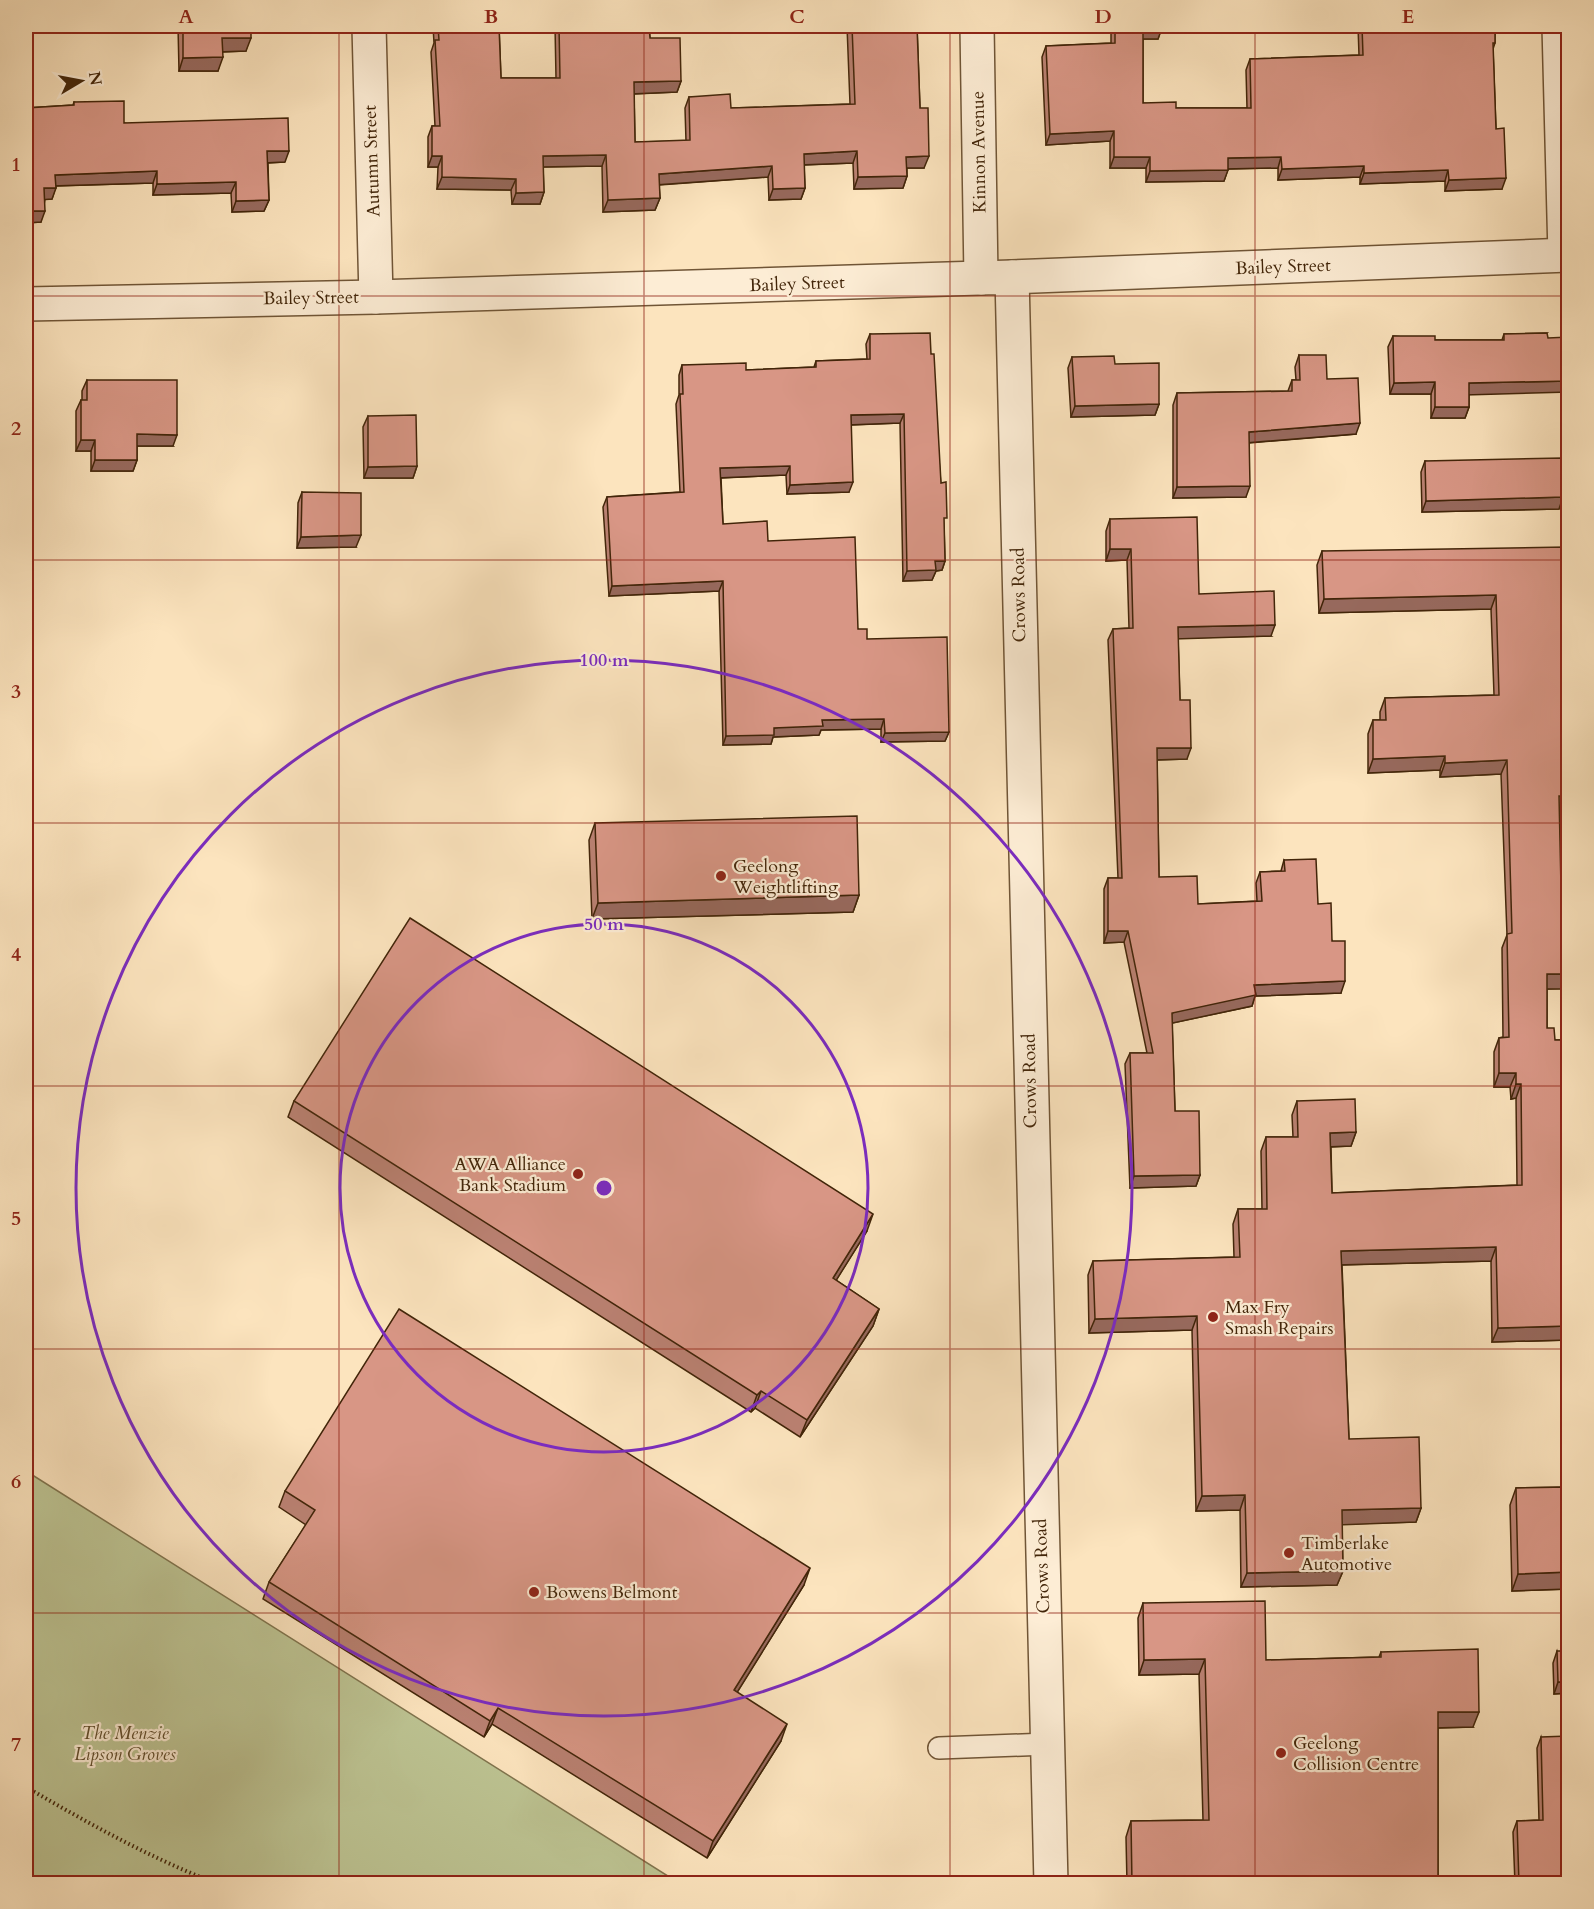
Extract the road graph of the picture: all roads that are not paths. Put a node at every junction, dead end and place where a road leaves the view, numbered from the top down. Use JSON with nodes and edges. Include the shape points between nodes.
{"nodes":[{"id":1,"x":369,"y":26,"type":"edge"},
{"id":2,"x":977,"y":26,"type":"edge"},
{"id":3,"x":1558,"y":26,"type":"edge"},
{"id":4,"x":1567,"y":255,"type":"edge"},
{"id":5,"x":996,"y":278,"type":"junction"},
{"id":6,"x":376,"y":297,"type":"junction"},
{"id":7,"x":26,"y":304,"type":"edge"},
{"id":8,"x":1047,"y":1744,"type":"junction"},
{"id":9,"x":939,"y":1748,"type":"dead end"},
{"id":10,"x":1051,"y":1884,"type":"edge"}],
"edges":[{"from":1,"to":6,"type":"street","name":"Autumn Street"},
{"from":2,"to":5,"type":"street","name":"Kinnon Avenue"},
{"from":3,"to":4,"type":"street"},
{"from":4,"to":5,"type":"street","name":"Bailey Street"},
{"from":5,"to":6,"type":"street","name":"Bailey Street"},
{"from":5,"to":8,"type":"street","name":"Crows Road"},
{"from":6,"to":7,"type":"street","name":"Bailey Street"},
{"from":8,"to":9,"type":"lane"},
{"from":8,"to":10,"type":"street","name":"Crows Road"}]}
